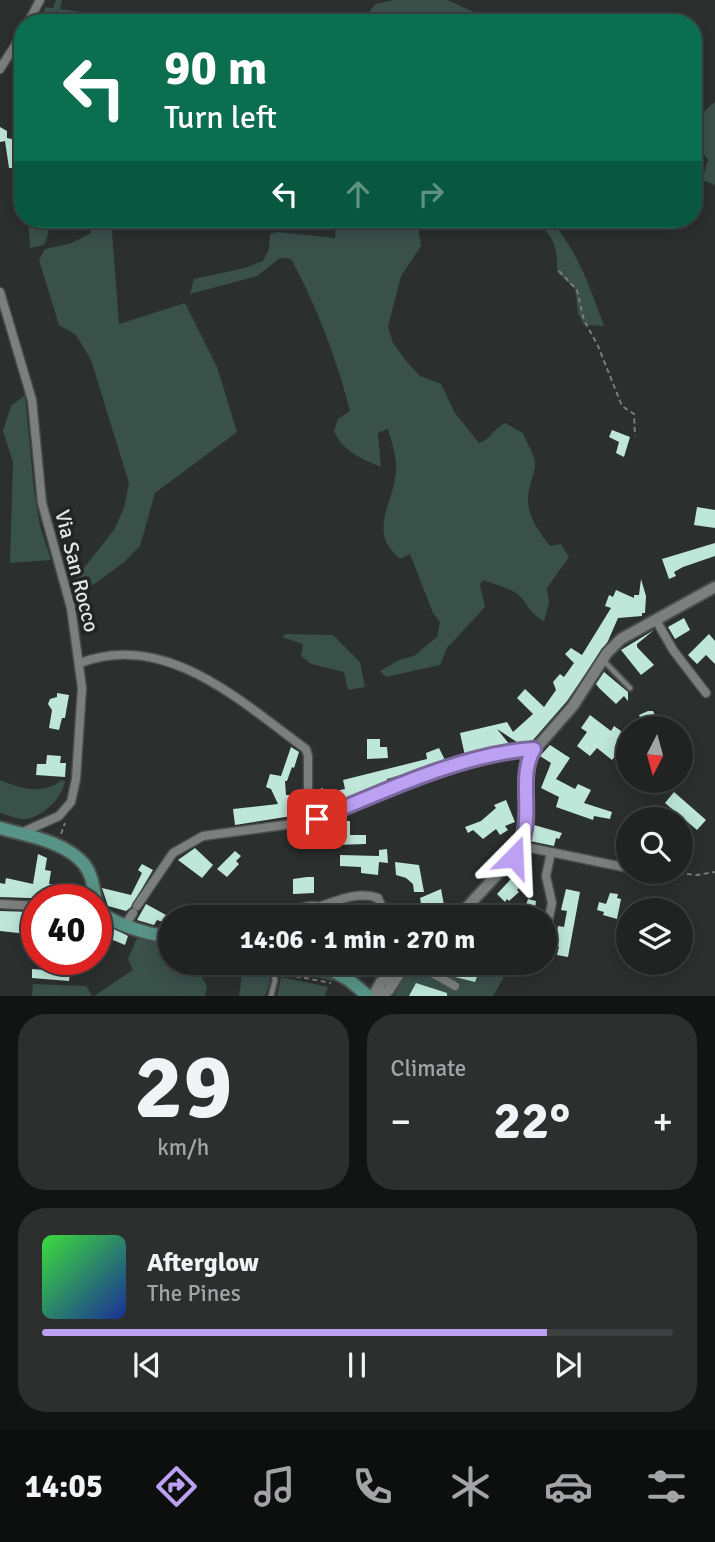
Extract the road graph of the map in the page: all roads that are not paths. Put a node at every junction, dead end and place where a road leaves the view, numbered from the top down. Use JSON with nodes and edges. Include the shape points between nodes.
{"nodes":[{"id":1,"x":14,"y":47,"type":"edge"},
{"id":2,"x":0,"y":69,"type":"edge"},
{"id":3,"x":0,"y":292,"type":"edge"},
{"id":4,"x":715,"y":587,"type":"edge"},
{"id":5,"x":656,"y":620,"type":"junction"},
{"id":6,"x":603,"y":659,"type":"junction"},
{"id":7,"x":80,"y":663,"type":"junction"},
{"id":8,"x":630,"y":688,"type":"dead end"},
{"id":9,"x":706,"y":692,"type":"dead end"},
{"id":10,"x":534,"y":749,"type":"junction"},
{"id":11,"x":308,"y":793,"type":"tunnel mouth"},
{"id":12,"x":0,"y":828,"type":"edge"},
{"id":13,"x":21,"y":834,"type":"junction"},
{"id":14,"x":521,"y":846,"type":"junction"},
{"id":15,"x":551,"y":852,"type":"junction"},
{"id":16,"x":616,"y":866,"type":"edge"},
{"id":17,"x":92,"y":884,"type":"edge"},
{"id":18,"x":0,"y":904,"type":"edge"},
{"id":19,"x":21,"y":905,"type":"edge"},
{"id":20,"x":469,"y":905,"type":"edge"},
{"id":21,"x":552,"y":905,"type":"edge"},
{"id":22,"x":321,"y":906,"type":"joint"},
{"id":23,"x":112,"y":918,"type":"edge"},
{"id":24,"x":125,"y":925,"type":"junction"},
{"id":25,"x":158,"y":934,"type":"edge"},
{"id":26,"x":274,"y":975,"type":"edge"},
{"id":27,"x":340,"y":975,"type":"edge"},
{"id":28,"x":399,"y":975,"type":"edge"},
{"id":29,"x":432,"y":975,"type":"edge"},
{"id":30,"x":349,"y":980,"type":"junction"},
{"id":31,"x":455,"y":986,"type":"dead end"},
{"id":32,"x":384,"y":991,"type":"edge"},
{"id":33,"x":271,"y":996,"type":"edge"},
{"id":34,"x":371,"y":996,"type":"edge"}],
"edges":[{"from":1,"to":2,"type":"street"},
{"from":3,"to":7,"type":"street","name":"Via San Rocco","via":[[32,400],[42,503],[67,593]]},
{"from":4,"to":5,"type":"street"},
{"from":5,"to":6,"type":"street","via":[[621,639]]},
{"from":5,"to":9,"type":"street"},
{"from":6,"to":8,"type":"lane"},
{"from":6,"to":10,"type":"street","via":[[573,706]]},
{"from":7,"to":11,"type":"street","via":[[106,654],[140,655],[180,666],[217,685],[306,749]]},
{"from":7,"to":13,"type":"street","name":"Via San Rocco","via":[[80,718],[71,802],[59,816]]},
{"from":10,"to":14,"type":"street","via":[[528,766],[527,822]]},
{"from":10,"to":24,"type":"street","via":[[466,763],[267,830],[203,836],[173,853]]},
{"from":12,"to":13,"type":"main road"},
{"from":13,"to":17,"type":"main road","via":[[58,845],[75,856],[89,871]]},
{"from":14,"to":15,"type":"street"},
{"from":14,"to":20,"type":"street"},
{"from":15,"to":16,"type":"street"},
{"from":15,"to":21,"type":"street","via":[[547,876]]},
{"from":18,"to":19,"type":"street"},
{"from":22,"to":22,"type":"street","via":[[356,916],[375,912],[381,905],[378,898],[366,895]]},
{"from":23,"to":24,"type":"main road"},
{"from":24,"to":25,"type":"main road"},
{"from":26,"to":33,"type":"lane"},
{"from":27,"to":30,"type":"main road"},
{"from":28,"to":32,"type":"street"},
{"from":29,"to":31,"type":"street"},
{"from":30,"to":32,"type":"street"},
{"from":30,"to":34,"type":"main road"},
{"from":32,"to":34,"type":"street"}]}
